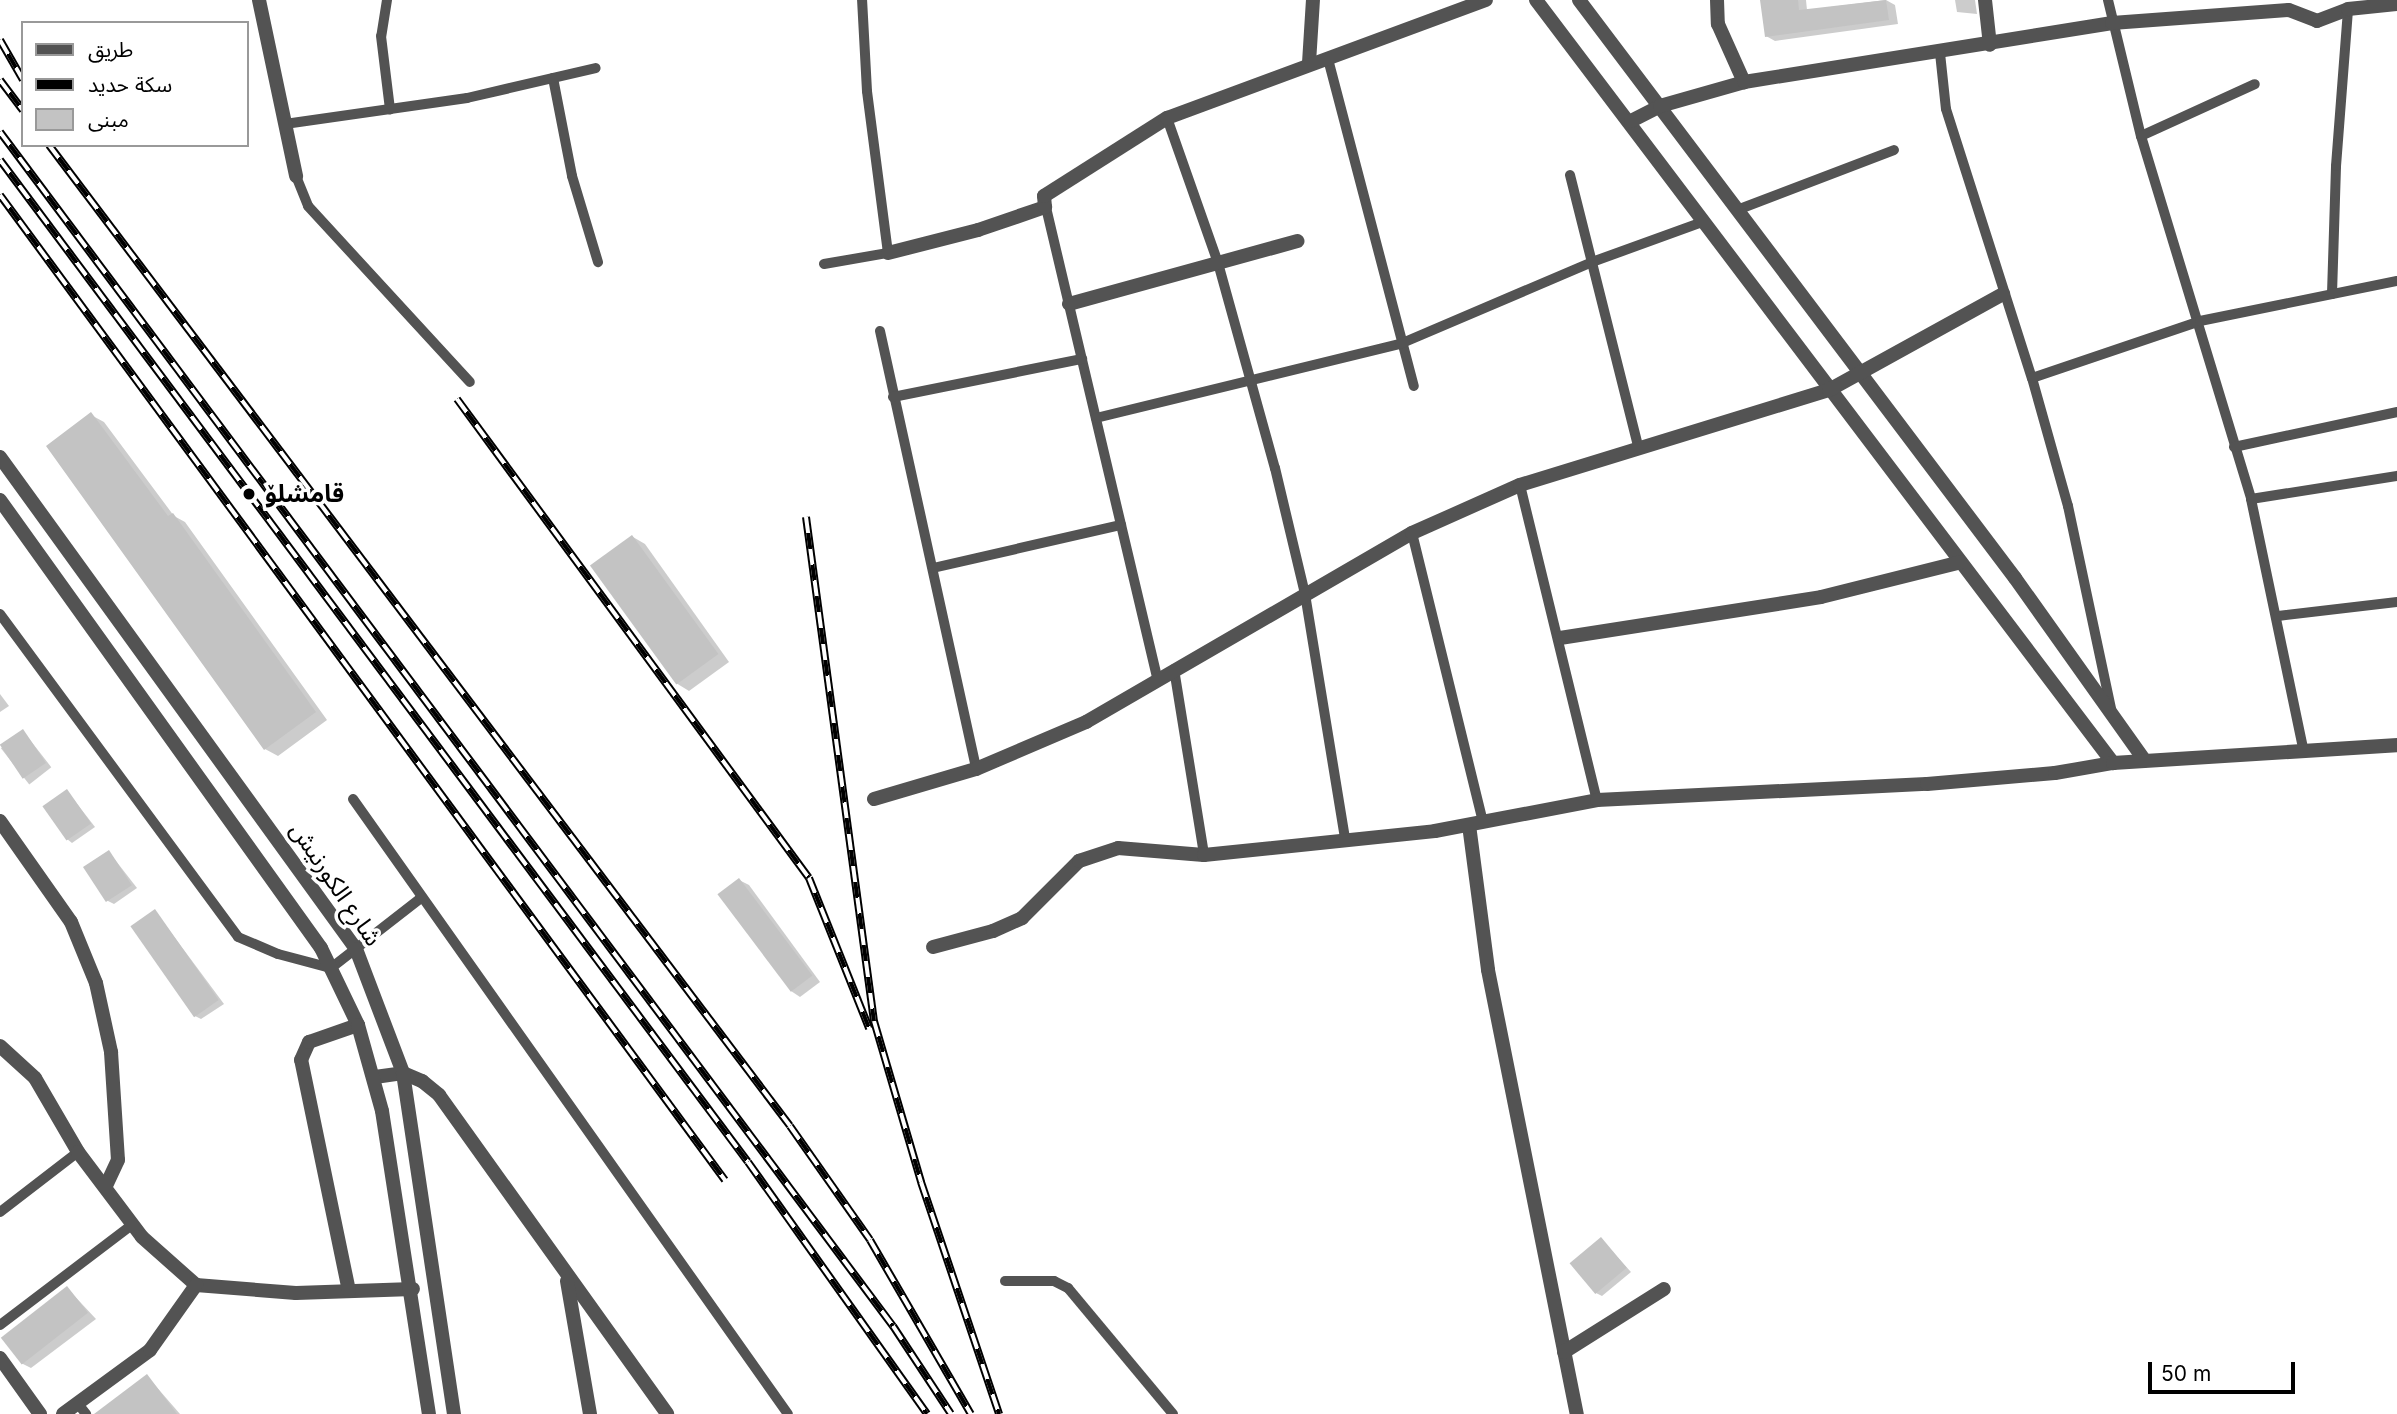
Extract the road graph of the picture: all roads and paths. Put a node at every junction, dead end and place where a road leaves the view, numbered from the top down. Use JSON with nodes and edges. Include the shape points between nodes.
{"nodes":[{"id":1,"x":259,"y":0,"type":"edge"},
{"id":2,"x":387,"y":0,"type":"edge"},
{"id":3,"x":862,"y":0,"type":"edge"},
{"id":4,"x":1312,"y":0,"type":"edge"},
{"id":5,"x":1486,"y":0,"type":"edge"},
{"id":6,"x":1536,"y":0,"type":"edge"},
{"id":7,"x":1579,"y":0,"type":"edge"},
{"id":8,"x":1717,"y":0,"type":"edge"},
{"id":9,"x":1985,"y":0,"type":"edge"},
{"id":10,"x":2108,"y":0,"type":"edge"},
{"id":11,"x":2397,"y":4,"type":"edge"},
{"id":12,"x":2348,"y":9,"type":"junction"},
{"id":13,"x":2112,"y":23,"type":"junction"},
{"id":14,"x":1990,"y":45,"type":"junction"},
{"id":15,"x":1940,"y":53,"type":"junction"},
{"id":16,"x":1328,"y":59,"type":"junction"},
{"id":17,"x":1310,"y":63,"type":"junction"},
{"id":18,"x":596,"y":68,"type":"dead end"},
{"id":19,"x":553,"y":78,"type":"junction"},
{"id":20,"x":1744,"y":82,"type":"junction"},
{"id":21,"x":2255,"y":84,"type":"dead end"},
{"id":22,"x":1660,"y":106,"type":"junction"},
{"id":23,"x":390,"y":109,"type":"junction"},
{"id":24,"x":1167,"y":117,"type":"junction"},
{"id":25,"x":1631,"y":121,"type":"junction"},
{"id":26,"x":285,"y":124,"type":"junction"},
{"id":27,"x":2141,"y":136,"type":"junction"},
{"id":28,"x":1894,"y":150,"type":"dead end"},
{"id":29,"x":1570,"y":175,"type":"dead end"},
{"id":30,"x":296,"y":176,"type":"joint"},
{"id":31,"x":1044,"y":196,"type":"junction"},
{"id":32,"x":1737,"y":210,"type":"junction"},
{"id":33,"x":1705,"y":221,"type":"junction"},
{"id":34,"x":1297,"y":241,"type":"dead end"},
{"id":35,"x":888,"y":253,"type":"junction"},
{"id":36,"x":598,"y":262,"type":"dead end"},
{"id":37,"x":1592,"y":262,"type":"junction"},
{"id":38,"x":1218,"y":263,"type":"junction"},
{"id":39,"x":824,"y":264,"type":"dead end"},
{"id":40,"x":2397,"y":281,"type":"edge"},
{"id":41,"x":2003,"y":294,"type":"junction"},
{"id":42,"x":2332,"y":294,"type":"junction"},
{"id":43,"x":1069,"y":304,"type":"junction"},
{"id":44,"x":2200,"y":321,"type":"junction"},
{"id":45,"x":880,"y":331,"type":"dead end"},
{"id":46,"x":1400,"y":344,"type":"junction"},
{"id":47,"x":1082,"y":359,"type":"junction"},
{"id":48,"x":1858,"y":374,"type":"junction"},
{"id":49,"x":2032,"y":377,"type":"junction"},
{"id":50,"x":470,"y":383,"type":"dead end"},
{"id":51,"x":1251,"y":383,"type":"junction"},
{"id":52,"x":1413,"y":386,"type":"dead end"},
{"id":53,"x":1829,"y":390,"type":"junction"},
{"id":54,"x":893,"y":397,"type":"junction"},
{"id":55,"x":2397,"y":411,"type":"edge"},
{"id":56,"x":1096,"y":418,"type":"junction"},
{"id":57,"x":2234,"y":447,"type":"junction"},
{"id":58,"x":1639,"y":449,"type":"junction"},
{"id":59,"x":0,"y":457,"type":"edge"},
{"id":60,"x":2397,"y":476,"type":"edge"},
{"id":61,"x":1520,"y":485,"type":"junction"},
{"id":62,"x":2251,"y":499,"type":"junction"},
{"id":63,"x":0,"y":500,"type":"edge"},
{"id":64,"x":1121,"y":525,"type":"junction"},
{"id":65,"x":1412,"y":533,"type":"junction"},
{"id":66,"x":1961,"y":562,"type":"junction"},
{"id":67,"x":933,"y":568,"type":"junction"},
{"id":68,"x":1305,"y":594,"type":"junction"},
{"id":69,"x":2397,"y":602,"type":"edge"},
{"id":70,"x":0,"y":614,"type":"edge"},
{"id":71,"x":2278,"y":616,"type":"junction"},
{"id":72,"x":1560,"y":638,"type":"junction"},
{"id":73,"x":1174,"y":669,"type":"junction"},
{"id":74,"x":1158,"y":680,"type":"junction"},
{"id":75,"x":2111,"y":709,"type":"junction"},
{"id":76,"x":2397,"y":745,"type":"edge"},
{"id":77,"x":2304,"y":753,"type":"junction"},
{"id":78,"x":2145,"y":761,"type":"junction"},
{"id":79,"x":2113,"y":763,"type":"junction"},
{"id":80,"x":976,"y":769,"type":"junction"},
{"id":81,"x":353,"y":799,"type":"dead end"},
{"id":82,"x":874,"y":799,"type":"dead end"},
{"id":83,"x":1597,"y":800,"type":"junction"},
{"id":84,"x":0,"y":821,"type":"edge"},
{"id":85,"x":1476,"y":824,"type":"junction"},
{"id":86,"x":1345,"y":838,"type":"junction"},
{"id":87,"x":1204,"y":855,"type":"junction"},
{"id":88,"x":421,"y":898,"type":"junction"},
{"id":89,"x":933,"y":947,"type":"dead end"},
{"id":90,"x":356,"y":949,"type":"junction"},
{"id":91,"x":331,"y":968,"type":"junction"},
{"id":92,"x":358,"y":1025,"type":"junction"},
{"id":93,"x":0,"y":1046,"type":"edge"},
{"id":94,"x":403,"y":1073,"type":"junction"},
{"id":95,"x":375,"y":1077,"type":"junction"},
{"id":96,"x":78,"y":1152,"type":"junction"},
{"id":97,"x":106,"y":1186,"type":"junction"},
{"id":98,"x":0,"y":1212,"type":"edge"},
{"id":99,"x":133,"y":1224,"type":"junction"},
{"id":100,"x":567,"y":1276,"type":"junction"},
{"id":101,"x":1005,"y":1281,"type":"dead end"},
{"id":102,"x":196,"y":1284,"type":"junction"},
{"id":103,"x":413,"y":1289,"type":"junction"},
{"id":104,"x":1664,"y":1289,"type":"dead end"},
{"id":105,"x":349,"y":1291,"type":"junction"},
{"id":106,"x":0,"y":1325,"type":"edge"},
{"id":107,"x":1564,"y":1352,"type":"junction"},
{"id":108,"x":0,"y":1358,"type":"edge"},
{"id":109,"x":82,"y":1409,"type":"edge"},
{"id":110,"x":40,"y":1414,"type":"edge"},
{"id":111,"x":64,"y":1414,"type":"edge"},
{"id":112,"x":429,"y":1414,"type":"edge"},
{"id":113,"x":454,"y":1414,"type":"edge"},
{"id":114,"x":590,"y":1414,"type":"edge"},
{"id":115,"x":667,"y":1414,"type":"edge"},
{"id":116,"x":788,"y":1414,"type":"edge"},
{"id":117,"x":1173,"y":1414,"type":"edge"},
{"id":118,"x":1577,"y":1414,"type":"edge"}],
"edges":[{"from":1,"to":26,"type":"street"},
{"from":2,"to":23,"type":"lane","via":[[382,36]]},
{"from":3,"to":35,"type":"lane","via":[[867,91]]},
{"from":4,"to":17,"type":"street"},
{"from":5,"to":16,"type":"street"},
{"from":6,"to":25,"type":"street"},
{"from":7,"to":22,"type":"street"},
{"from":8,"to":20,"type":"street","via":[[1718,24]]},
{"from":9,"to":14,"type":"street"},
{"from":10,"to":13,"type":"lane"},
{"from":11,"to":12,"type":"street"},
{"from":12,"to":13,"type":"street","via":[[2317,21],[2289,10]]},
{"from":12,"to":42,"type":"lane","via":[[2335,176]]},
{"from":13,"to":14,"type":"street"},
{"from":13,"to":27,"type":"lane"},
{"from":14,"to":15,"type":"street"},
{"from":15,"to":20,"type":"street"},
{"from":15,"to":41,"type":"lane","via":[[1946,109]]},
{"from":16,"to":17,"type":"street"},
{"from":16,"to":46,"type":"lane"},
{"from":17,"to":24,"type":"street"},
{"from":18,"to":19,"type":"lane"},
{"from":19,"to":23,"type":"lane"},
{"from":19,"to":36,"type":"lane","via":[[572,176]]},
{"from":20,"to":22,"type":"street"},
{"from":21,"to":27,"type":"lane"},
{"from":22,"to":25,"type":"street"},
{"from":22,"to":32,"type":"street"},
{"from":23,"to":26,"type":"lane"},
{"from":24,"to":31,"type":"street"},
{"from":24,"to":38,"type":"lane"},
{"from":25,"to":33,"type":"street"},
{"from":26,"to":30,"type":"street"},
{"from":27,"to":44,"type":"lane"},
{"from":28,"to":32,"type":"lane"},
{"from":29,"to":37,"type":"lane"},
{"from":30,"to":50,"type":"lane","via":[[308,206]]},
{"from":31,"to":35,"type":"street","via":[[1045,207]]},
{"from":31,"to":43,"type":"lane"},
{"from":32,"to":48,"type":"street"},
{"from":33,"to":37,"type":"lane"},
{"from":33,"to":53,"type":"street"},
{"from":34,"to":38,"type":"street"},
{"from":35,"to":39,"type":"lane"},
{"from":37,"to":46,"type":"lane"},
{"from":37,"to":58,"type":"lane"},
{"from":38,"to":43,"type":"street"},
{"from":38,"to":51,"type":"lane"},
{"from":40,"to":42,"type":"lane"},
{"from":41,"to":48,"type":"street"},
{"from":41,"to":49,"type":"lane"},
{"from":42,"to":44,"type":"lane"},
{"from":43,"to":47,"type":"lane"},
{"from":44,"to":49,"type":"lane"},
{"from":44,"to":57,"type":"lane"},
{"from":45,"to":54,"type":"lane"},
{"from":46,"to":51,"type":"lane"},
{"from":46,"to":52,"type":"lane"},
{"from":47,"to":54,"type":"lane"},
{"from":47,"to":56,"type":"lane"},
{"from":48,"to":53,"type":"street"},
{"from":48,"to":75,"type":"street"},
{"from":49,"to":75,"type":"lane","via":[[2068,506]]},
{"from":51,"to":56,"type":"lane"},
{"from":51,"to":68,"type":"lane"},
{"from":53,"to":58,"type":"street"},
{"from":53,"to":66,"type":"street"},
{"from":54,"to":67,"type":"lane"},
{"from":55,"to":57,"type":"lane"},
{"from":56,"to":64,"type":"lane"},
{"from":57,"to":62,"type":"lane"},
{"from":58,"to":61,"type":"street"},
{"from":59,"to":90,"type":"street","name":"شارع الكورنيش"},
{"from":60,"to":62,"type":"lane"},
{"from":61,"to":65,"type":"street"},
{"from":61,"to":72,"type":"lane"},
{"from":62,"to":71,"type":"lane"},
{"from":63,"to":91,"type":"street","name":"شارع الكورنيش"},
{"from":64,"to":67,"type":"lane"},
{"from":64,"to":74,"type":"lane"},
{"from":65,"to":68,"type":"street"},
{"from":65,"to":85,"type":"lane"},
{"from":66,"to":72,"type":"street","via":[[1821,597]]},
{"from":66,"to":79,"type":"street"},
{"from":67,"to":80,"type":"lane"},
{"from":68,"to":73,"type":"street"},
{"from":68,"to":86,"type":"lane"},
{"from":69,"to":71,"type":"lane"},
{"from":70,"to":91,"type":"lane","via":[[225,924],[257,947]]},
{"from":71,"to":77,"type":"lane"},
{"from":72,"to":83,"type":"lane"},
{"from":73,"to":74,"type":"street"},
{"from":73,"to":87,"type":"lane"},
{"from":74,"to":80,"type":"street","via":[[1086,722]]},
{"from":75,"to":78,"type":"street"},
{"from":76,"to":77,"type":"street"},
{"from":77,"to":78,"type":"street"},
{"from":78,"to":79,"type":"street"},
{"from":79,"to":83,"type":"street","via":[[1927,784]]},
{"from":80,"to":82,"type":"street"},
{"from":81,"to":88,"type":"lane"},
{"from":83,"to":85,"type":"street"},
{"from":84,"to":97,"type":"street","via":[[71,922],[96,983],[111,1052],[118,1160]]},
{"from":85,"to":86,"type":"street"},
{"from":85,"to":107,"type":"street","via":[[1488,970]]},
{"from":86,"to":87,"type":"street"},
{"from":87,"to":89,"type":"street","via":[[1118,848],[1094,854],[1079,861],[1022,918]]},
{"from":88,"to":90,"type":"lane"},
{"from":88,"to":116,"type":"lane"},
{"from":90,"to":91,"type":"lane"},
{"from":90,"to":94,"type":"street","name":"شارع الكورنيش"},
{"from":91,"to":92,"type":"street","name":"شارع الكورنيش"},
{"from":92,"to":95,"type":"street","name":"شارع الكورنيش"},
{"from":92,"to":105,"type":"street","via":[[309,1042],[301,1060]]},
{"from":93,"to":96,"type":"street","via":[[35,1078]]},
{"from":94,"to":95,"type":"street"},
{"from":94,"to":100,"type":"street","via":[[439,1096]]},
{"from":94,"to":113,"type":"street","name":"شارع الكورنيش"},
{"from":95,"to":103,"type":"street","name":"شارع الكورنيش"},
{"from":96,"to":97,"type":"street"},
{"from":96,"to":98,"type":"lane"},
{"from":97,"to":99,"type":"street"},
{"from":99,"to":102,"type":"street","via":[[153,1249]]},
{"from":99,"to":106,"type":"lane"},
{"from":100,"to":114,"type":"street"},
{"from":100,"to":115,"type":"street"},
{"from":101,"to":117,"type":"lane","via":[[1054,1281],[1068,1288]]},
{"from":102,"to":105,"type":"street","via":[[296,1293]]},
{"from":102,"to":109,"type":"street","via":[[150,1350]]},
{"from":103,"to":105,"type":"street"},
{"from":103,"to":112,"type":"street","name":"شارع الكورنيش"},
{"from":104,"to":107,"type":"street"},
{"from":107,"to":118,"type":"street"},
{"from":108,"to":110,"type":"street"},
{"from":109,"to":111,"type":"street"}]}
